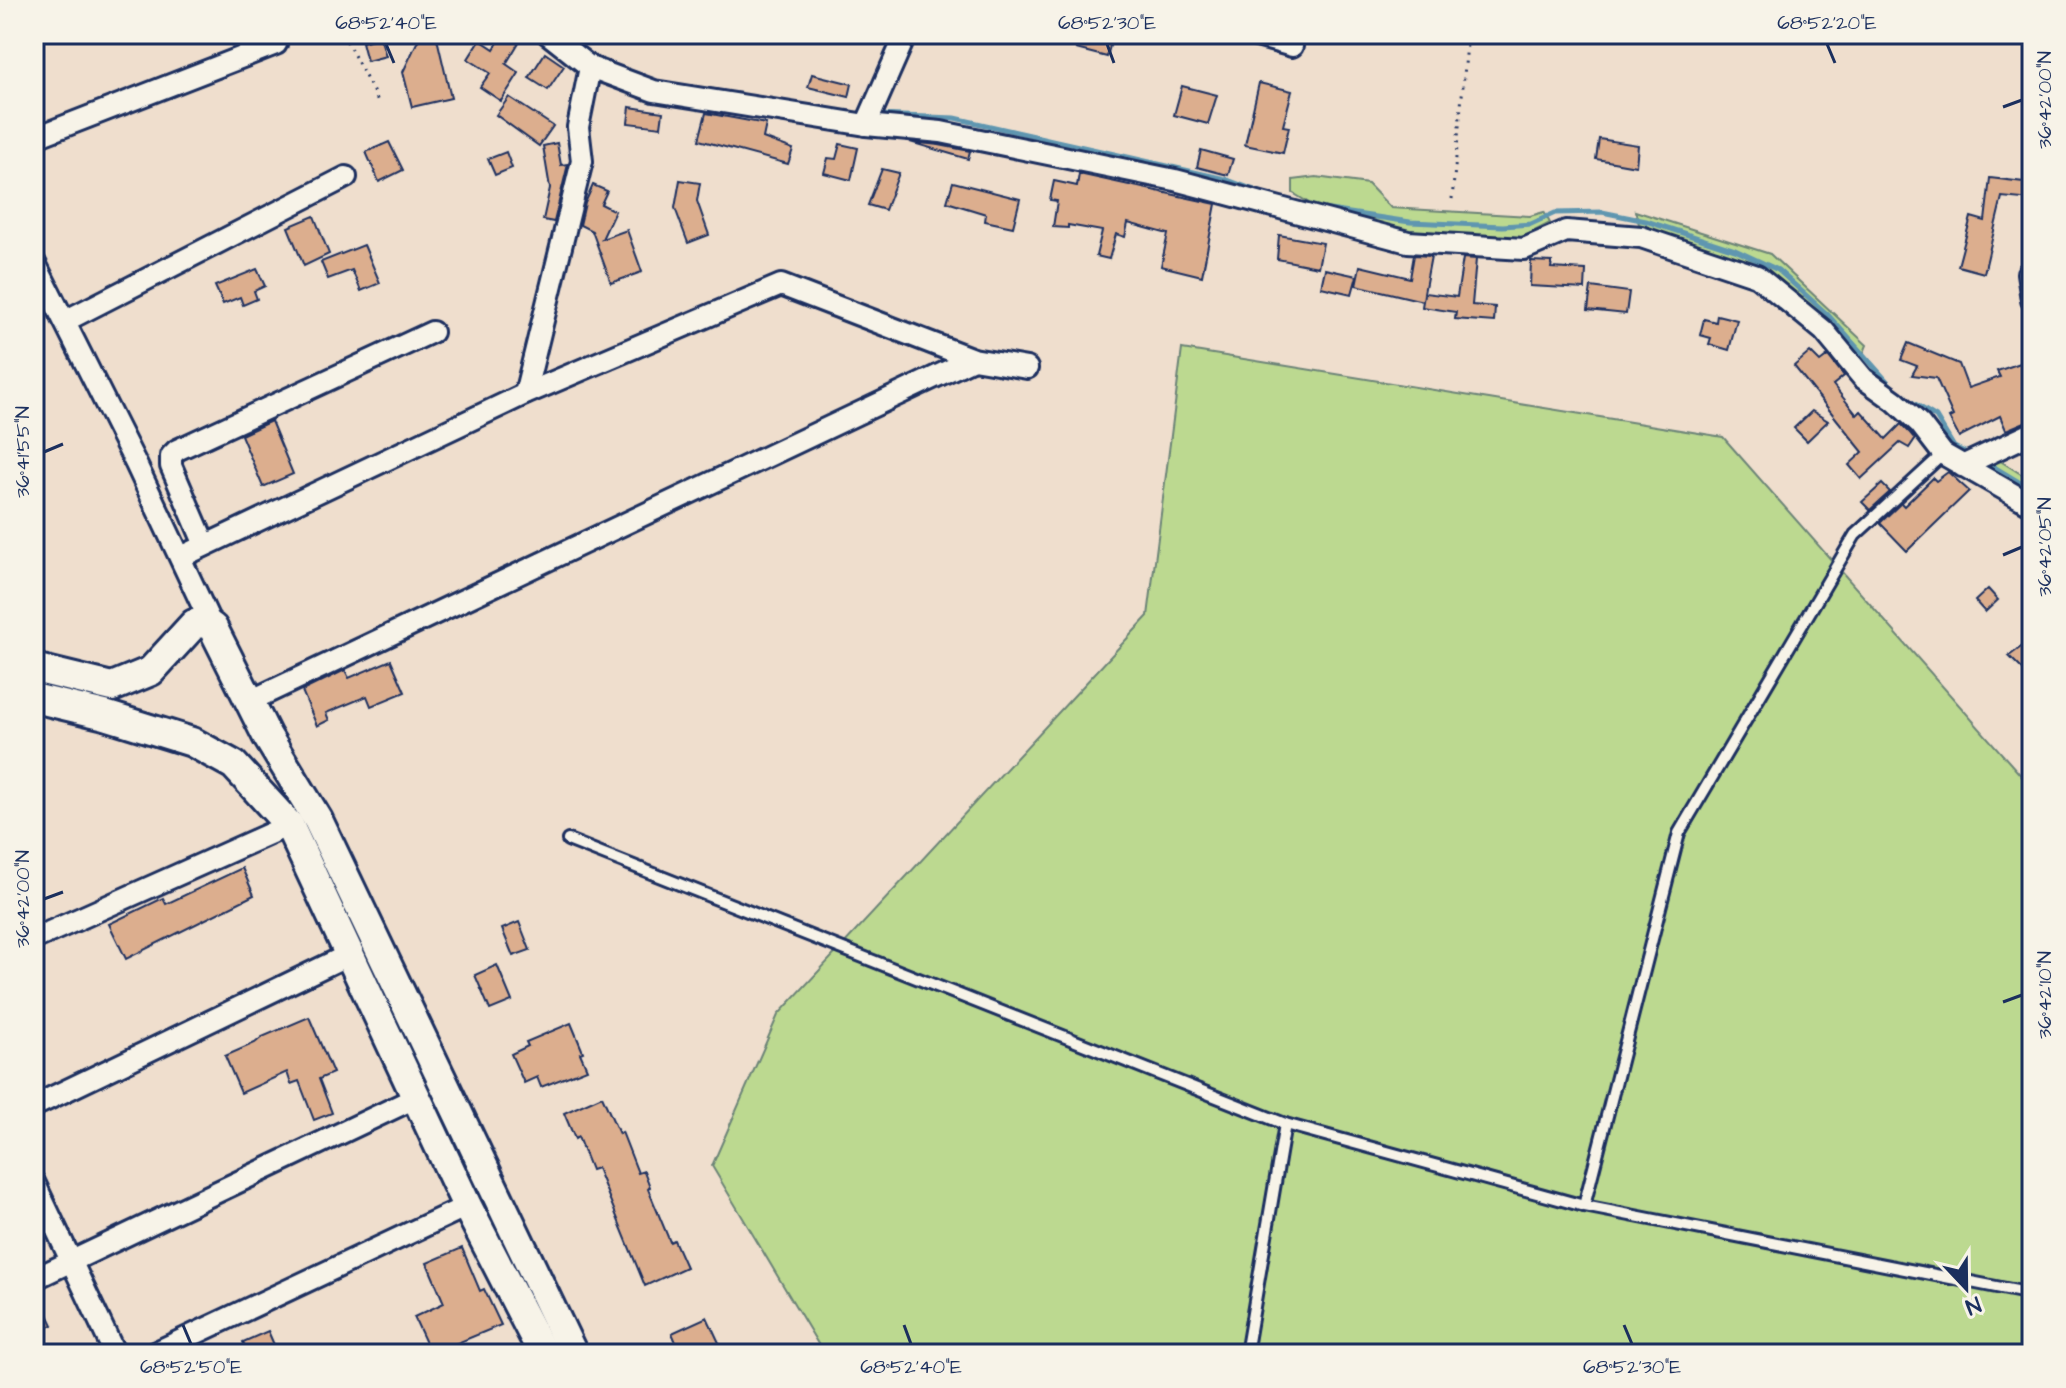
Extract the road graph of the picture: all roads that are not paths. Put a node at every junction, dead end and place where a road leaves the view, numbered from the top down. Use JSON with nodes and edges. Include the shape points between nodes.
{"nodes":[{"id":1,"x":548,"y":34,"type":"edge"},
{"id":2,"x":906,"y":34,"type":"edge"},
{"id":3,"x":1250,"y":34,"type":"edge"},
{"id":4,"x":276,"y":44,"type":"dead end"},
{"id":5,"x":1292,"y":46,"type":"dead end"},
{"id":6,"x":590,"y":67,"type":"junction"},
{"id":7,"x":866,"y":125,"type":"junction"},
{"id":8,"x":34,"y":138,"type":"edge"},
{"id":9,"x":346,"y":177,"type":"dead end"},
{"id":10,"x":34,"y":261,"type":"edge"},
{"id":11,"x":2028,"y":273,"type":"dead end"},
{"id":12,"x":41,"y":287,"type":"edge"},
{"id":13,"x":2032,"y":300,"type":"edge"},
{"id":14,"x":65,"y":321,"type":"junction"},
{"id":15,"x":432,"y":332,"type":"dead end"},
{"id":16,"x":973,"y":359,"type":"junction"},
{"id":17,"x":1027,"y":368,"type":"dead end"},
{"id":18,"x":525,"y":394,"type":"junction"},
{"id":19,"x":2032,"y":433,"type":"edge"},
{"id":20,"x":1943,"y":454,"type":"junction"},
{"id":21,"x":1962,"y":466,"type":"junction"},
{"id":22,"x":2032,"y":505,"type":"edge"},
{"id":23,"x":205,"y":545,"type":"junction"},
{"id":24,"x":181,"y":557,"type":"junction"},
{"id":25,"x":213,"y":628,"type":"junction"},
{"id":26,"x":34,"y":668,"type":"edge"},
{"id":27,"x":112,"y":687,"type":"junction"},
{"id":28,"x":34,"y":698,"type":"edge"},
{"id":29,"x":250,"y":701,"type":"junction"},
{"id":30,"x":105,"y":715,"type":"junction"},
{"id":31,"x":289,"y":825,"type":"junction"},
{"id":32,"x":568,"y":840,"type":"dead end"},
{"id":33,"x":34,"y":939,"type":"edge"},
{"id":34,"x":350,"y":954,"type":"junction"},
{"id":35,"x":415,"y":1098,"type":"junction"},
{"id":36,"x":34,"y":1106,"type":"edge"},
{"id":37,"x":1285,"y":1124,"type":"junction"},
{"id":38,"x":34,"y":1182,"type":"edge"},
{"id":39,"x":467,"y":1206,"type":"junction"},
{"id":40,"x":1584,"y":1206,"type":"junction"},
{"id":41,"x":71,"y":1261,"type":"junction"},
{"id":42,"x":34,"y":1279,"type":"edge"},
{"id":43,"x":2032,"y":1294,"type":"edge"},
{"id":44,"x":115,"y":1354,"type":"edge"},
{"id":45,"x":152,"y":1354,"type":"edge"},
{"id":46,"x":542,"y":1354,"type":"edge"},
{"id":47,"x":573,"y":1354,"type":"edge"},
{"id":48,"x":1246,"y":1354,"type":"edge"}],
"edges":[{"from":1,"to":6,"type":"street"},
{"from":2,"to":7,"type":"street"},
{"from":3,"to":5,"type":"street"},
{"from":4,"to":8,"type":"street"},
{"from":6,"to":7,"type":"street","via":[[654,91]]},
{"from":6,"to":18,"type":"street","via":[[578,127],[582,161]]},
{"from":7,"to":20,"type":"street","via":[[941,132],[1175,180],[1408,242],[1524,249],[1566,231],[1641,237],[1757,276],[1824,331],[1863,378],[1920,424]]},
{"from":9,"to":14,"type":"street"},
{"from":10,"to":12,"type":"street"},
{"from":11,"to":13,"type":"street"},
{"from":12,"to":14,"type":"street"},
{"from":14,"to":24,"type":"street"},
{"from":15,"to":23,"type":"street","via":[[177,450],[171,466]]},
{"from":16,"to":17,"type":"street"},
{"from":16,"to":18,"type":"street","via":[[781,285]]},
{"from":16,"to":29,"type":"street"},
{"from":18,"to":23,"type":"street"},
{"from":19,"to":21,"type":"street"},
{"from":20,"to":21,"type":"street"},
{"from":20,"to":40,"type":"lane","via":[[1855,535],[1679,833]]},
{"from":21,"to":22,"type":"street"},
{"from":23,"to":24,"type":"street"},
{"from":24,"to":25,"type":"street"},
{"from":25,"to":27,"type":"main road","via":[[194,624],[151,671]]},
{"from":25,"to":29,"type":"main road"},
{"from":26,"to":27,"type":"main road"},
{"from":27,"to":30,"type":"main road"},
{"from":28,"to":30,"type":"main road"},
{"from":29,"to":47,"type":"main road","via":[[318,820]]},
{"from":30,"to":31,"type":"main road","via":[[192,742],[234,765]]},
{"from":31,"to":33,"type":"street"},
{"from":31,"to":34,"type":"main road"},
{"from":32,"to":37,"type":"lane"},
{"from":34,"to":35,"type":"main road"},
{"from":34,"to":36,"type":"street"},
{"from":35,"to":39,"type":"main road"},
{"from":35,"to":41,"type":"street"},
{"from":37,"to":40,"type":"lane"},
{"from":37,"to":48,"type":"lane"},
{"from":38,"to":41,"type":"street"},
{"from":39,"to":45,"type":"street"},
{"from":39,"to":46,"type":"main road"},
{"from":40,"to":43,"type":"lane"},
{"from":41,"to":42,"type":"street"},
{"from":41,"to":44,"type":"street"}]}
